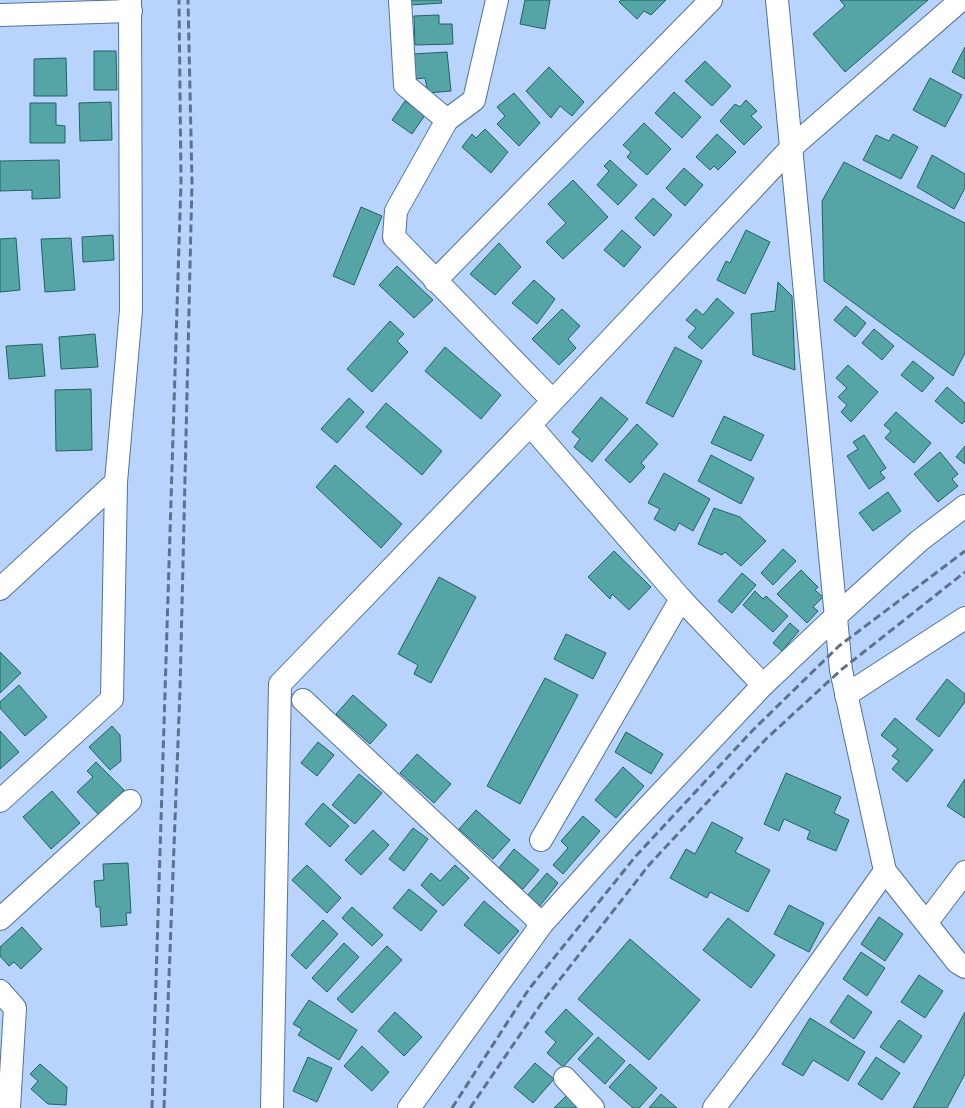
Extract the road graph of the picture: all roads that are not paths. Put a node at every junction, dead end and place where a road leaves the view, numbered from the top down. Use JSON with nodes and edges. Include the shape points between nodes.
{"nodes":[{"id":1,"x":400,"y":0,"type":"edge"},
{"id":2,"x":497,"y":0,"type":"edge"},
{"id":3,"x":711,"y":0,"type":"edge"},
{"id":4,"x":777,"y":0,"type":"edge"},
{"id":5,"x":961,"y":0,"type":"edge"},
{"id":6,"x":131,"y":6,"type":"edge"},
{"id":7,"x":0,"y":15,"type":"edge"},
{"id":8,"x":446,"y":120,"type":"junction"},
{"id":9,"x":792,"y":147,"type":"junction"},
{"id":10,"x":435,"y":281,"type":"junction"},
{"id":11,"x":552,"y":400,"type":"junction"},
{"id":12,"x":530,"y":425,"type":"junction"},
{"id":13,"x":116,"y":482,"type":"junction"},
{"id":14,"x":965,"y":506,"type":"edge"},
{"id":15,"x":0,"y":589,"type":"edge"},
{"id":16,"x":681,"y":598,"type":"junction"},
{"id":17,"x":836,"y":616,"type":"junction"},
{"id":18,"x":965,"y":618,"type":"edge"},
{"id":19,"x":763,"y":685,"type":"junction"},
{"id":20,"x":846,"y":695,"type":"junction"},
{"id":21,"x":303,"y":700,"type":"dead end"},
{"id":22,"x":0,"y":801,"type":"edge"},
{"id":23,"x":130,"y":801,"type":"dead end"},
{"id":24,"x":541,"y":840,"type":"dead end"},
{"id":25,"x":884,"y":871,"type":"junction"},
{"id":26,"x":965,"y":872,"type":"edge"},
{"id":27,"x":0,"y":919,"type":"edge"},
{"id":28,"x":927,"y":922,"type":"junction"},
{"id":29,"x":542,"y":924,"type":"junction"},
{"id":30,"x":965,"y":968,"type":"edge"},
{"id":31,"x":0,"y":991,"type":"edge"},
{"id":32,"x":565,"y":1078,"type":"dead end"},
{"id":33,"x":9,"y":1108,"type":"edge"},
{"id":34,"x":272,"y":1108,"type":"edge"},
{"id":35,"x":409,"y":1108,"type":"edge"},
{"id":36,"x":593,"y":1108,"type":"edge"},
{"id":37,"x":714,"y":1108,"type":"edge"}],
"edges":[{"from":1,"to":8,"type":"street","via":[[405,86]]},
{"from":2,"to":8,"type":"street","via":[[474,100]]},
{"from":3,"to":10,"type":"street"},
{"from":4,"to":9,"type":"street"},
{"from":5,"to":9,"type":"street"},
{"from":6,"to":7,"type":"street"},
{"from":6,"to":13,"type":"street","via":[[130,310]]},
{"from":8,"to":10,"type":"street","via":[[396,211],[394,230],[394,237]]},
{"from":9,"to":11,"type":"street"},
{"from":9,"to":17,"type":"street"},
{"from":10,"to":11,"type":"street"},
{"from":11,"to":12,"type":"street"},
{"from":12,"to":16,"type":"street"},
{"from":12,"to":34,"type":"street","via":[[280,684]]},
{"from":13,"to":15,"type":"street"},
{"from":13,"to":22,"type":"street","via":[[112,699]]},
{"from":14,"to":17,"type":"street","via":[[919,542]]},
{"from":16,"to":19,"type":"street"},
{"from":16,"to":24,"type":"street"},
{"from":17,"to":19,"type":"street"},
{"from":17,"to":20,"type":"street"},
{"from":18,"to":20,"type":"street"},
{"from":19,"to":29,"type":"street"},
{"from":20,"to":25,"type":"street"},
{"from":21,"to":29,"type":"street"},
{"from":23,"to":27,"type":"street"},
{"from":25,"to":28,"type":"street"},
{"from":25,"to":37,"type":"street","via":[[761,1046]]},
{"from":26,"to":28,"type":"street"},
{"from":28,"to":30,"type":"street","via":[[957,962]]},
{"from":29,"to":35,"type":"street"},
{"from":31,"to":33,"type":"street","via":[[15,1008]]},
{"from":32,"to":36,"type":"street"}]}
